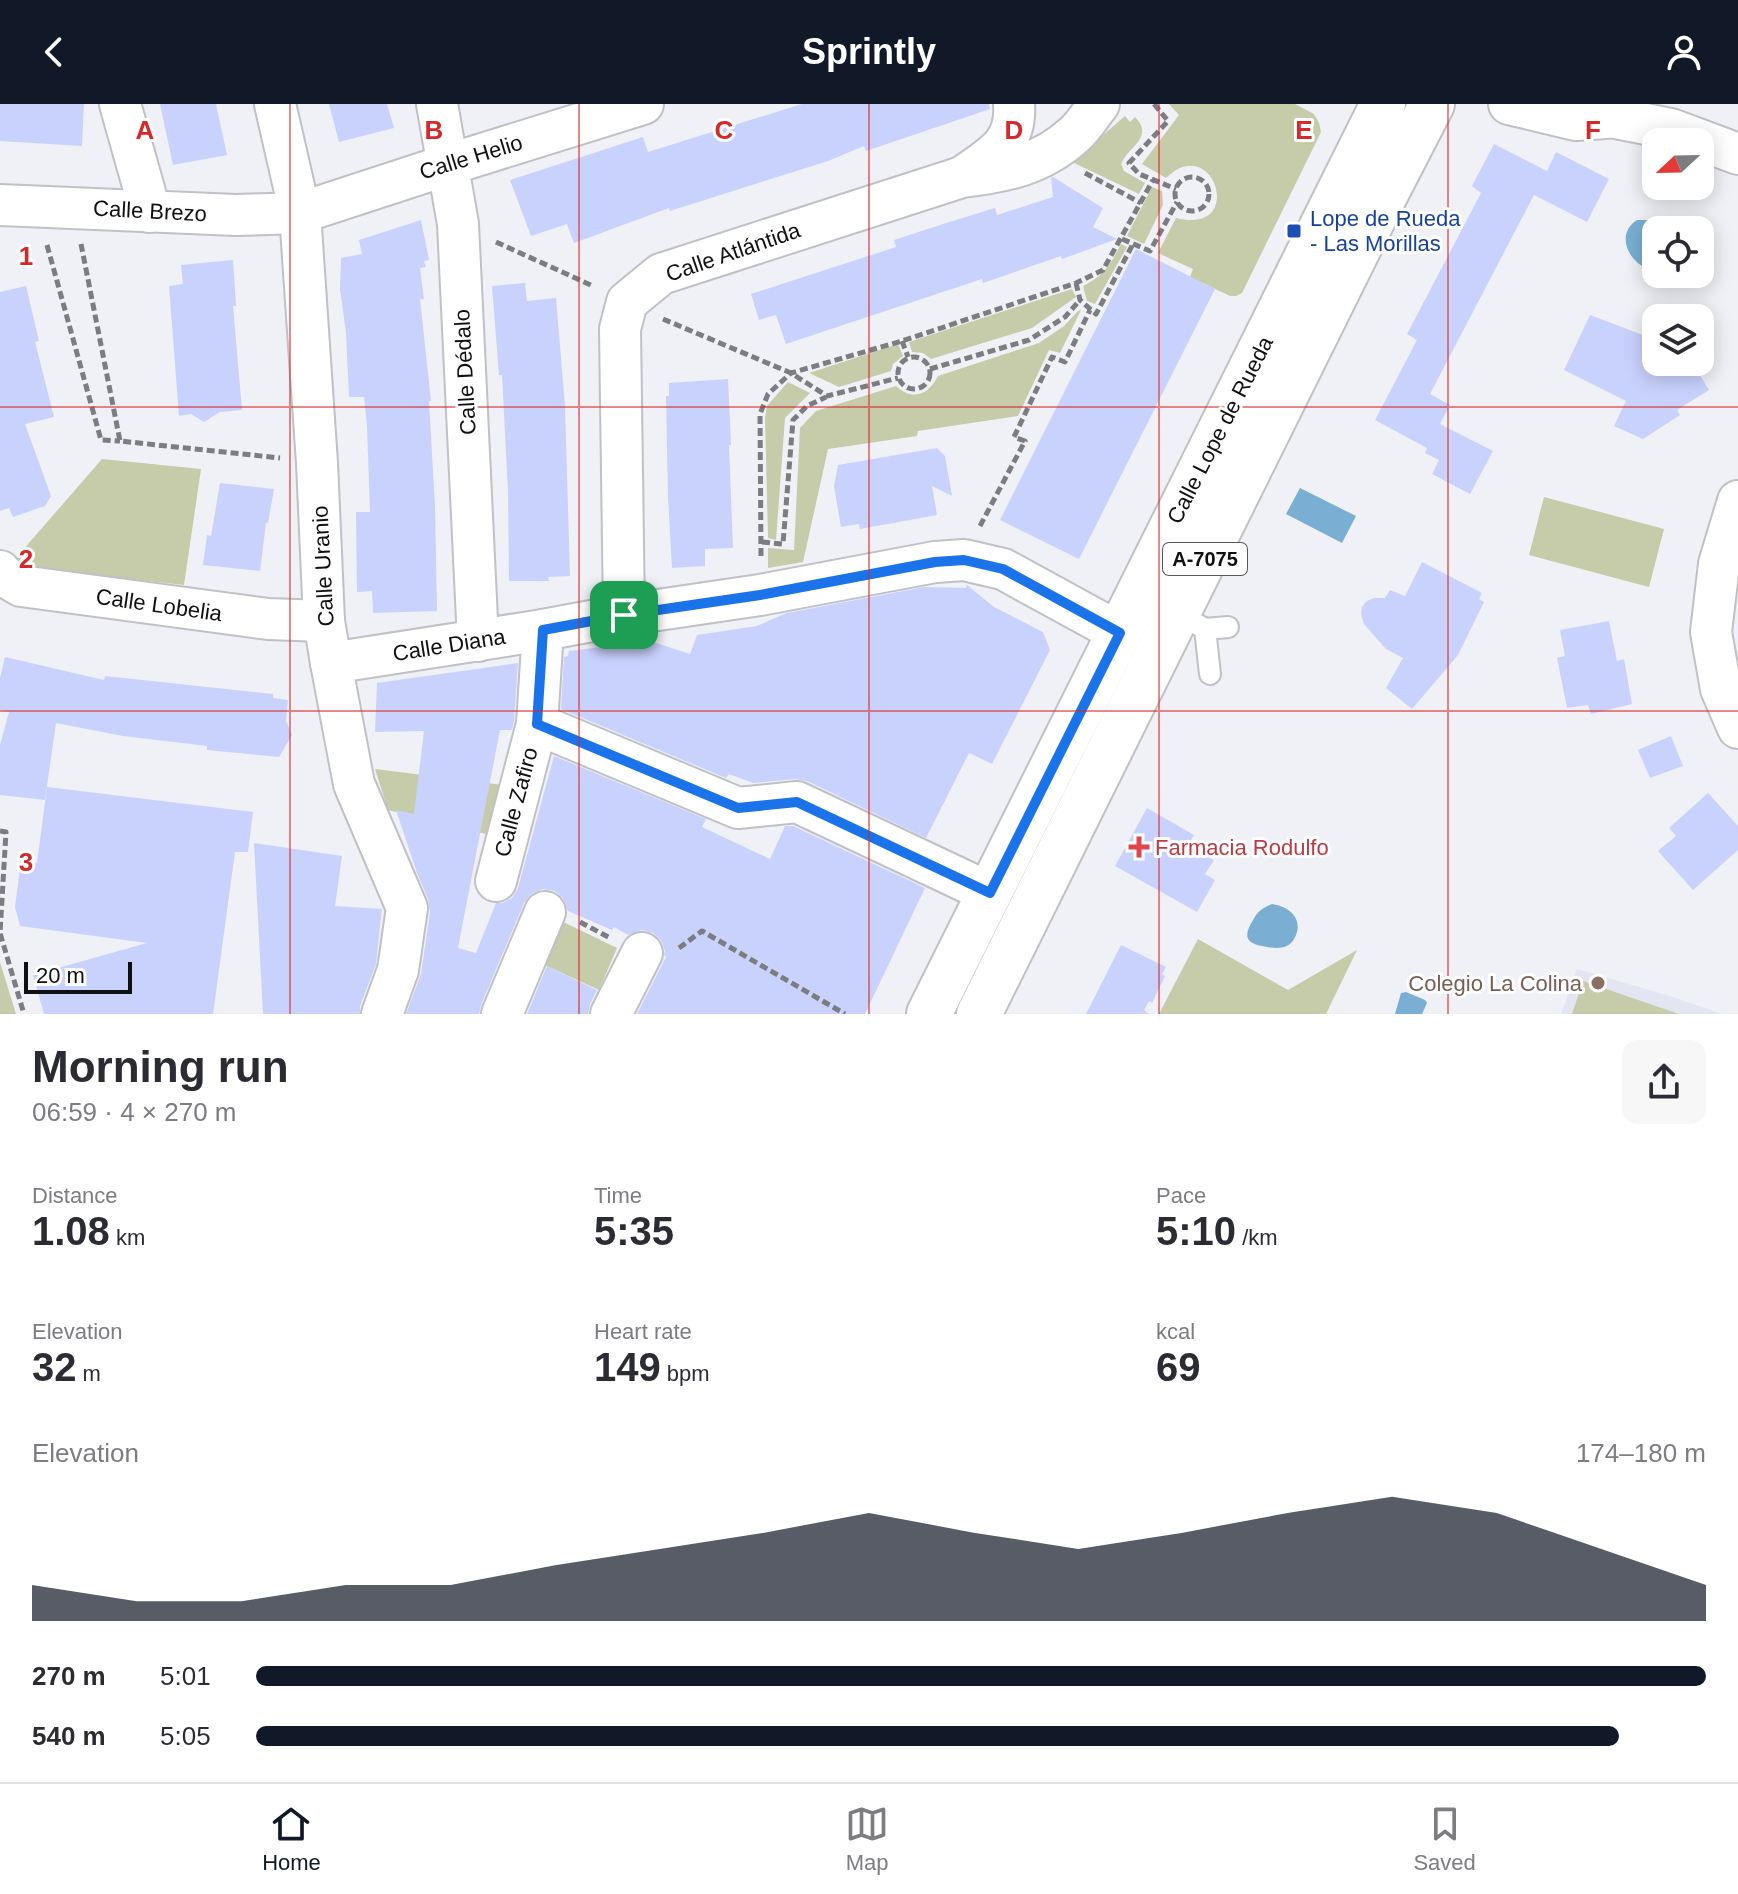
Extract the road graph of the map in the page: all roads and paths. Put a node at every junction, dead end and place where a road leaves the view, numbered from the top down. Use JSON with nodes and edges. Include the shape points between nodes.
{"nodes":[{"id":1,"x":120,"y":104,"type":"edge"},
{"id":2,"x":275,"y":104,"type":"edge"},
{"id":3,"x":437,"y":104,"type":"edge"},
{"id":4,"x":643,"y":104,"type":"edge"},
{"id":5,"x":1014,"y":104,"type":"edge"},
{"id":6,"x":1099,"y":104,"type":"edge"},
{"id":7,"x":1154,"y":104,"type":"edge"},
{"id":8,"x":1383,"y":104,"type":"edge"},
{"id":9,"x":1432,"y":104,"type":"edge"},
{"id":10,"x":1509,"y":104,"type":"edge"},
{"id":11,"x":1595,"y":111,"type":"edge"},
{"id":12,"x":1738,"y":154,"type":"edge"},
{"id":13,"x":447,"y":165,"type":"junction"},
{"id":14,"x":1081,"y":171,"type":"dead end"},
{"id":15,"x":962,"y":177,"type":"junction"},
{"id":16,"x":1153,"y":180,"type":"junction"},
{"id":17,"x":1176,"y":189,"type":"junction"},
{"id":18,"x":1178,"y":201,"type":"junction"},
{"id":19,"x":1141,"y":203,"type":"junction"},
{"id":20,"x":0,"y":205,"type":"edge"},
{"id":21,"x":75,"y":208,"type":"junction"},
{"id":22,"x":149,"y":212,"type":"junction"},
{"id":23,"x":300,"y":213,"type":"junction"},
{"id":24,"x":44,"y":234,"type":"dead end"},
{"id":25,"x":1122,"y":239,"type":"junction"},
{"id":26,"x":1133,"y":244,"type":"junction"},
{"id":27,"x":519,"y":252,"type":"dead end"},
{"id":28,"x":575,"y":277,"type":"dead end"},
{"id":29,"x":1076,"y":283,"type":"junction"},
{"id":30,"x":1080,"y":300,"type":"junction"},
{"id":31,"x":1090,"y":310,"type":"junction"},
{"id":32,"x":902,"y":341,"type":"junction"},
{"id":33,"x":731,"y":349,"type":"dead end"},
{"id":34,"x":908,"y":357,"type":"junction"},
{"id":35,"x":930,"y":369,"type":"junction"},
{"id":36,"x":791,"y":373,"type":"junction"},
{"id":37,"x":898,"y":378,"type":"junction"},
{"id":38,"x":827,"y":396,"type":"junction"},
{"id":39,"x":120,"y":441,"type":"junction"},
{"id":40,"x":287,"y":459,"type":"dead end"},
{"id":41,"x":1738,"y":501,"type":"edge"},
{"id":42,"x":964,"y":560,"type":"junction"},
{"id":43,"x":0,"y":571,"type":"edge"},
{"id":44,"x":624,"y":615,"type":"junction"},
{"id":45,"x":324,"y":621,"type":"junction"},
{"id":46,"x":1192,"y":621,"type":"junction"},
{"id":47,"x":1228,"y":627,"type":"dead end"},
{"id":48,"x":543,"y":630,"type":"junction"},
{"id":49,"x":1120,"y":633,"type":"junction"},
{"id":50,"x":478,"y":641,"type":"junction"},
{"id":51,"x":331,"y":663,"type":"junction"},
{"id":52,"x":1210,"y":674,"type":"dead end"},
{"id":53,"x":537,"y":724,"type":"junction"},
{"id":54,"x":1738,"y":728,"type":"edge"},
{"id":55,"x":0,"y":831,"type":"edge"},
{"id":56,"x":496,"y":881,"type":"dead end"},
{"id":57,"x":990,"y":893,"type":"junction"},
{"id":58,"x":545,"y":912,"type":"joint"},
{"id":59,"x":642,"y":953,"type":"junction"},
{"id":60,"x":24,"y":1014,"type":"edge"},
{"id":61,"x":382,"y":1014,"type":"edge"},
{"id":62,"x":502,"y":1014,"type":"edge"},
{"id":63,"x":611,"y":1014,"type":"edge"},
{"id":64,"x":845,"y":1014,"type":"edge"},
{"id":65,"x":929,"y":1014,"type":"edge"},
{"id":66,"x":979,"y":1014,"type":"edge"}],
"edges":[{"from":1,"to":22,"type":"street"},
{"from":2,"to":23,"type":"street","name":"Calle Uranio"},
{"from":3,"to":13,"type":"street","name":"Calle Dédalo"},
{"from":4,"to":13,"type":"street","name":"Calle Helio"},
{"from":5,"to":15,"type":"street","name":"Calle Atlántida","via":[[1013,128],[1005,145]]},
{"from":6,"to":15,"type":"street","name":"Calle Atlántida","via":[[1077,133],[1053,152],[1001,172]]},
{"from":7,"to":16,"type":"path","via":[[1168,121],[1129,163]]},
{"from":8,"to":49,"type":"main road","name":"Calle Lope de Rueda","number":"A-7075"},
{"from":9,"to":46,"type":"main road","name":"Calle Lope de Rueda","number":"A-7075","via":[[1376,213]]},
{"from":10,"to":11,"type":"street","via":[[1576,120]]},
{"from":11,"to":12,"type":"street","via":[[1671,129]]},
{"from":13,"to":23,"type":"street","name":"Calle Helio"},
{"from":13,"to":50,"type":"street","name":"Calle Dédalo","via":[[458,224]]},
{"from":14,"to":19,"type":"path"},
{"from":15,"to":44,"type":"street","name":"Calle Atlántida","via":[[661,274],[627,302],[620,329]]},
{"from":16,"to":17,"type":"path"},
{"from":16,"to":19,"type":"path"},
{"from":17,"to":18,"type":"path"},
{"from":17,"to":18,"type":"path","via":[[1192,177],[1200,178],[1209,192],[1200,209],[1189,210]]},
{"from":18,"to":26,"type":"path","via":[[1150,251]]},
{"from":19,"to":25,"type":"path"},
{"from":20,"to":21,"type":"street","name":"Calle Brezo"},
{"from":21,"to":22,"type":"street","name":"Calle Brezo"},
{"from":21,"to":39,"type":"path"},
{"from":22,"to":23,"type":"street","name":"Calle Brezo"},
{"from":23,"to":45,"type":"street","name":"Calle Uranio"},
{"from":24,"to":39,"type":"path","via":[[101,440]]},
{"from":25,"to":26,"type":"path"},
{"from":25,"to":29,"type":"path","via":[[1103,270]]},
{"from":26,"to":31,"type":"path","via":[[1096,314]]},
{"from":27,"to":28,"type":"path"},
{"from":29,"to":30,"type":"path"},
{"from":29,"to":32,"type":"path"},
{"from":30,"to":31,"type":"path"},
{"from":30,"to":35,"type":"path","via":[[1065,317],[1029,340]]},
{"from":31,"to":42,"type":"path","via":[[1065,362],[1052,357],[1014,437],[1025,441]]},
{"from":32,"to":34,"type":"path"},
{"from":32,"to":36,"type":"path"},
{"from":33,"to":36,"type":"path"},
{"from":34,"to":35,"type":"path","via":[[922,358]]},
{"from":34,"to":37,"type":"path","via":[[897,370]]},
{"from":35,"to":37,"type":"path","via":[[923,387],[913,390]]},
{"from":36,"to":38,"type":"path"},
{"from":36,"to":38,"type":"path","via":[[768,394],[760,414],[762,545],[783,544],[793,420]]},
{"from":37,"to":38,"type":"path"},
{"from":39,"to":40,"type":"path"},
{"from":41,"to":54,"type":"street","via":[[1719,564],[1711,632],[1721,689]]},
{"from":42,"to":44,"type":"street","name":"Calle Diana"},
{"from":42,"to":49,"type":"street","name":"Calle Diana","via":[[1003,569]]},
{"from":43,"to":45,"type":"street","name":"Calle Lobelia","via":[[21,586],[268,619]]},
{"from":44,"to":48,"type":"street","name":"Calle Diana"},
{"from":45,"to":51,"type":"street","name":"Calle Uranio"},
{"from":46,"to":47,"type":"lane"},
{"from":46,"to":52,"type":"lane"},
{"from":46,"to":66,"type":"main road","name":"Calle Lope de Rueda","number":"A-7075"},
{"from":48,"to":50,"type":"street","name":"Calle Diana"},
{"from":48,"to":53,"type":"street","name":"Calle Zafiro"},
{"from":49,"to":57,"type":"main road","name":"Calle Lope de Rueda","number":"A-7075"},
{"from":50,"to":51,"type":"street","name":"Calle Diana"},
{"from":51,"to":61,"type":"street","name":"Calle Uranio","via":[[354,784],[407,908],[398,970]]},
{"from":53,"to":56,"type":"street","name":"Calle Zafiro"},
{"from":53,"to":57,"type":"street","name":"Calle Zafiro","via":[[738,808],[797,802]]},
{"from":55,"to":60,"type":"path","via":[[6,832],[0,933]]},
{"from":57,"to":65,"type":"main road","name":"Calle Lope de Rueda","number":"A-7075"},
{"from":58,"to":59,"type":"path","via":[[569,917]]},
{"from":58,"to":62,"type":"street"},
{"from":59,"to":63,"type":"street"},
{"from":59,"to":64,"type":"path","via":[[662,960],[702,931]]}]}
